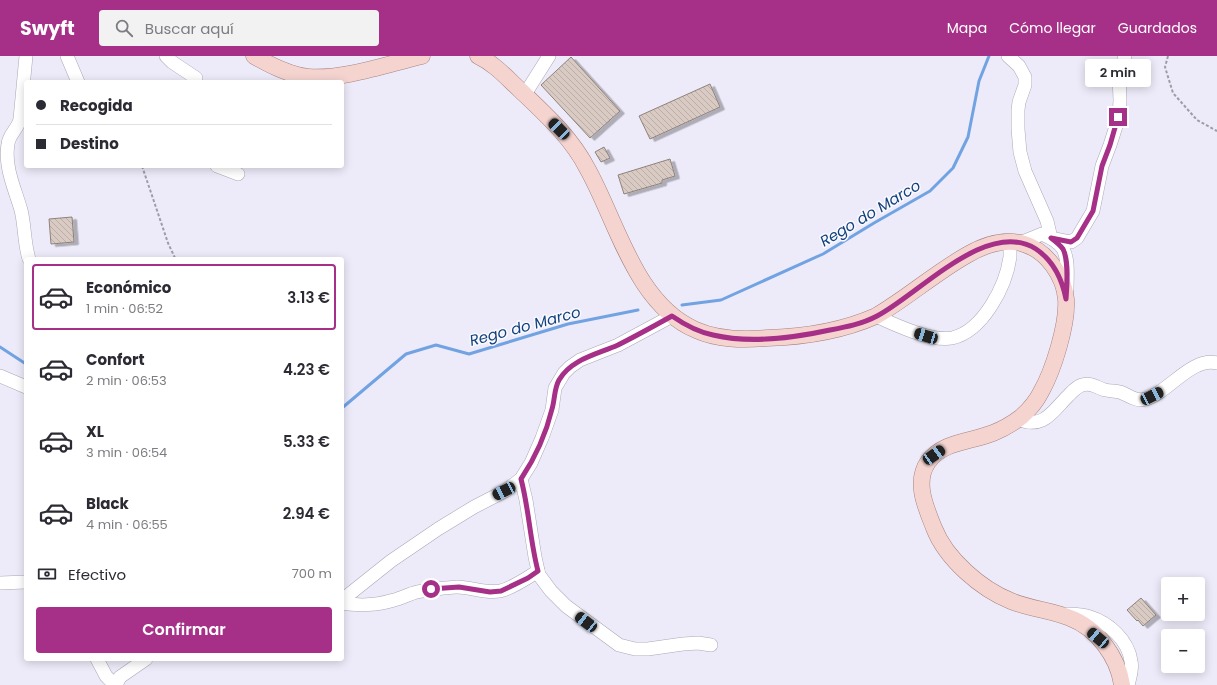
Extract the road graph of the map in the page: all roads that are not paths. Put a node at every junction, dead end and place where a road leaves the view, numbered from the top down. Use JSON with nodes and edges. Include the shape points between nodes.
{"nodes":[{"id":1,"x":26,"y":56,"type":"edge"},
{"id":2,"x":67,"y":56,"type":"edge"},
{"id":3,"x":166,"y":56,"type":"edge"},
{"id":4,"x":254,"y":56,"type":"edge"},
{"id":5,"x":422,"y":56,"type":"edge"},
{"id":6,"x":478,"y":56,"type":"edge"},
{"id":7,"x":549,"y":56,"type":"edge"},
{"id":8,"x":1008,"y":56,"type":"edge"},
{"id":9,"x":1125,"y":56,"type":"edge"},
{"id":10,"x":196,"y":78,"type":"dead end"},
{"id":11,"x":77,"y":80,"type":"edge"},
{"id":12,"x":525,"y":94,"type":"junction"},
{"id":13,"x":4,"y":140,"type":"edge"},
{"id":14,"x":222,"y":168,"type":"edge"},
{"id":15,"x":238,"y":174,"type":"dead end"},
{"id":16,"x":1051,"y":238,"type":"junction"},
{"id":17,"x":1015,"y":242,"type":"junction"},
{"id":18,"x":28,"y":257,"type":"edge"},
{"id":19,"x":1066,"y":299,"type":"junction"},
{"id":20,"x":672,"y":316,"type":"junction"},
{"id":21,"x":876,"y":316,"type":"junction"},
{"id":22,"x":1217,"y":363,"type":"edge"},
{"id":23,"x":0,"y":376,"type":"edge"},
{"id":24,"x":24,"y":387,"type":"edge"},
{"id":25,"x":1018,"y":419,"type":"junction"},
{"id":26,"x":521,"y":479,"type":"junction"},
{"id":27,"x":538,"y":571,"type":"junction"},
{"id":28,"x":24,"y":582,"type":"edge"},
{"id":29,"x":0,"y":583,"type":"edge"},
{"id":30,"x":344,"y":600,"type":"edge"},
{"id":31,"x":344,"y":603,"type":"edge"},
{"id":32,"x":1057,"y":614,"type":"junction"},
{"id":33,"x":711,"y":644,"type":"dead end"},
{"id":34,"x":98,"y":661,"type":"edge"},
{"id":35,"x":143,"y":661,"type":"edge"},
{"id":36,"x":115,"y":685,"type":"edge"},
{"id":37,"x":1122,"y":685,"type":"edge"},
{"id":38,"x":1128,"y":685,"type":"edge"}],
"edges":[{"from":1,"to":13,"type":"street","via":[[20,119],[17,128]]},
{"from":2,"to":11,"type":"street"},
{"from":3,"to":10,"type":"street"},
{"from":4,"to":5,"type":"main road","via":[[289,73],[307,77],[353,73]]},
{"from":6,"to":12,"type":"main road","via":[[499,70]]},
{"from":7,"to":12,"type":"street"},
{"from":8,"to":16,"type":"street","via":[[1019,66],[1025,78],[1018,110],[1020,152],[1025,171],[1047,221]]},
{"from":9,"to":16,"type":"street","via":[[1119,76],[1118,117],[1102,166],[1093,211],[1077,238],[1071,242]]},
{"from":12,"to":20,"type":"main road","via":[[574,146],[588,168],[642,280],[652,296]]},
{"from":13,"to":18,"type":"street","via":[[10,176],[21,210]]},
{"from":14,"to":15,"type":"street"},
{"from":16,"to":17,"type":"street","via":[[1042,234]]},
{"from":16,"to":19,"type":"street","via":[[1062,248],[1065,257]]},
{"from":17,"to":19,"type":"main road","via":[[1031,246],[1050,261],[1064,286]]},
{"from":17,"to":21,"type":"main road","via":[[996,243],[980,248]]},
{"from":17,"to":21,"type":"street","via":[[1006,274],[991,307],[979,323],[966,332],[952,338],[931,337],[896,326]]},
{"from":19,"to":25,"type":"main road","via":[[1062,334],[1048,377],[1041,394]]},
{"from":20,"to":21,"type":"main road","via":[[696,330],[744,340],[804,336],[842,328]]},
{"from":20,"to":26,"type":"street","via":[[618,345],[580,360],[564,373],[555,388],[552,410],[542,438]]},
{"from":22,"to":25,"type":"street","via":[[1202,364],[1190,369],[1145,400],[1132,399],[1092,384],[1082,385],[1074,389],[1040,422],[1027,423]]},
{"from":23,"to":24,"type":"street"},
{"from":25,"to":32,"type":"main road","via":[[992,434],[942,449],[924,469],[922,489],[934,530],[964,570],[995,594],[1029,608]]},
{"from":26,"to":27,"type":"street"},
{"from":26,"to":30,"type":"street","via":[[474,506],[391,561]]},
{"from":27,"to":31,"type":"street","via":[[501,591],[490,592],[459,587],[416,592],[393,601],[353,605]]},
{"from":27,"to":33,"type":"street","via":[[551,591],[566,606],[619,645],[648,649],[683,644]]},
{"from":28,"to":29,"type":"street"},
{"from":32,"to":37,"type":"main road","via":[[1072,618],[1098,638],[1108,649]]},
{"from":32,"to":38,"type":"street","via":[[1089,616],[1115,632],[1131,659]]},
{"from":34,"to":36,"type":"street","via":[[106,676]]},
{"from":35,"to":36,"type":"street","via":[[120,677]]}]}
